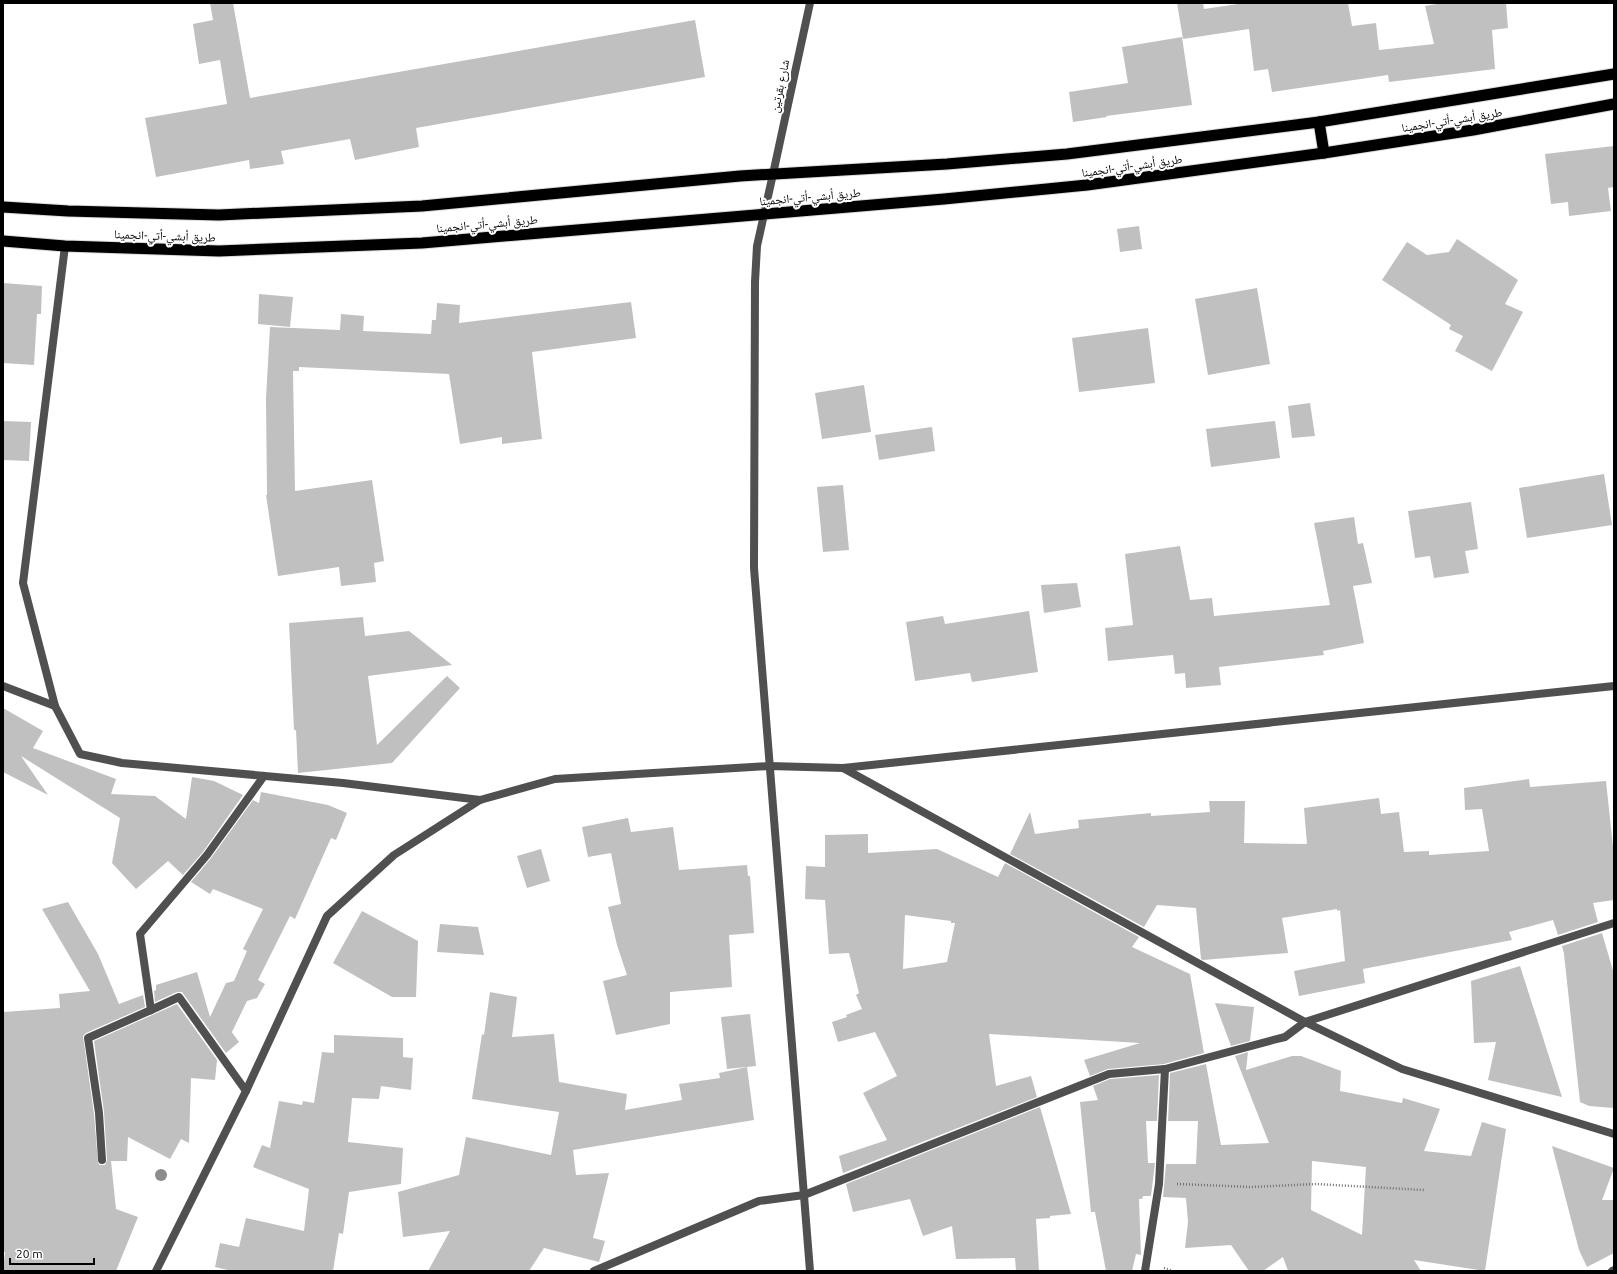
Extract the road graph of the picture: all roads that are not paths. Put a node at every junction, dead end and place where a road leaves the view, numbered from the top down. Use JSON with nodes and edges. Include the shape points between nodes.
{"nodes":[{"id":1,"x":810,"y":3,"type":"edge"},
{"id":2,"x":1614,"y":74,"type":"edge"},
{"id":3,"x":1614,"y":104,"type":"edge"},
{"id":4,"x":1319,"y":122,"type":"junction"},
{"id":5,"x":1324,"y":153,"type":"junction"},
{"id":6,"x":773,"y":174,"type":"junction"},
{"id":7,"x":3,"y":206,"type":"edge"},
{"id":8,"x":764,"y":214,"type":"junction"},
{"id":9,"x":3,"y":241,"type":"edge"},
{"id":10,"x":66,"y":246,"type":"junction"},
{"id":11,"x":3,"y":686,"type":"edge"},
{"id":12,"x":1614,"y":686,"type":"edge"},
{"id":13,"x":55,"y":706,"type":"junction"},
{"id":14,"x":769,"y":766,"type":"junction"},
{"id":15,"x":843,"y":768,"type":"junction"},
{"id":16,"x":264,"y":776,"type":"junction"},
{"id":17,"x":480,"y":800,"type":"junction"},
{"id":18,"x":1614,"y":923,"type":"edge"},
{"id":19,"x":151,"y":1010,"type":"junction"},
{"id":20,"x":1306,"y":1022,"type":"junction"},
{"id":21,"x":1165,"y":1069,"type":"junction"},
{"id":22,"x":246,"y":1090,"type":"junction"},
{"id":23,"x":1614,"y":1134,"type":"edge"},
{"id":24,"x":102,"y":1160,"type":"dead end"},
{"id":25,"x":804,"y":1195,"type":"junction"},
{"id":26,"x":156,"y":1271,"type":"edge"},
{"id":27,"x":594,"y":1271,"type":"edge"},
{"id":28,"x":810,"y":1271,"type":"edge"},
{"id":29,"x":1145,"y":1271,"type":"edge"}],
"edges":[{"from":1,"to":6,"type":"street","name":"شارع بقرتين"},
{"from":2,"to":4,"type":"highway"},
{"from":3,"to":5,"type":"highway","name":"طريق أبشي-أتي-انجمينا","via":[[1473,130]]},
{"from":4,"to":5,"type":"highway"},
{"from":4,"to":6,"type":"highway","via":[[1067,154]]},
{"from":5,"to":8,"type":"highway","name":"طريق أبشي-أتي-انجمينا","via":[[1088,185]]},
{"from":6,"to":7,"type":"highway","via":[[422,206],[234,214],[68,211]]},
{"from":6,"to":8,"type":"street","name":"شارع بقرتين"},
{"from":8,"to":10,"type":"highway","name":"طريق أبشي-أتي-انجمينا","via":[[422,243],[219,251]]},
{"from":8,"to":14,"type":"street","name":"شارع بقرتين","via":[[757,246],[754,282],[754,568]]},
{"from":9,"to":10,"type":"highway","name":"طريق أبشي-أتي-انجمينا"},
{"from":10,"to":13,"type":"street","via":[[23,583]]},
{"from":11,"to":13,"type":"street"},
{"from":12,"to":15,"type":"street"},
{"from":13,"to":16,"type":"street","via":[[80,754],[122,763]]},
{"from":14,"to":15,"type":"street"},
{"from":14,"to":17,"type":"street","via":[[555,779]]},
{"from":14,"to":25,"type":"street","name":"شارع بقرتين"},
{"from":15,"to":20,"type":"street"},
{"from":16,"to":17,"type":"street"},
{"from":16,"to":19,"type":"street","via":[[207,855],[140,934]]},
{"from":17,"to":22,"type":"street","via":[[394,855],[327,916]]},
{"from":18,"to":20,"type":"street"},
{"from":19,"to":22,"type":"street","via":[[180,997]]},
{"from":19,"to":24,"type":"street","via":[[88,1038],[99,1113]]},
{"from":20,"to":21,"type":"street","via":[[1285,1037]]},
{"from":20,"to":23,"type":"street","via":[[1402,1069]]},
{"from":21,"to":25,"type":"street","via":[[1109,1074]]},
{"from":21,"to":29,"type":"street","via":[[1159,1184]]},
{"from":22,"to":26,"type":"street"},
{"from":25,"to":27,"type":"street","via":[[759,1201]]},
{"from":25,"to":28,"type":"street","name":"شارع بقرتين"}]}
